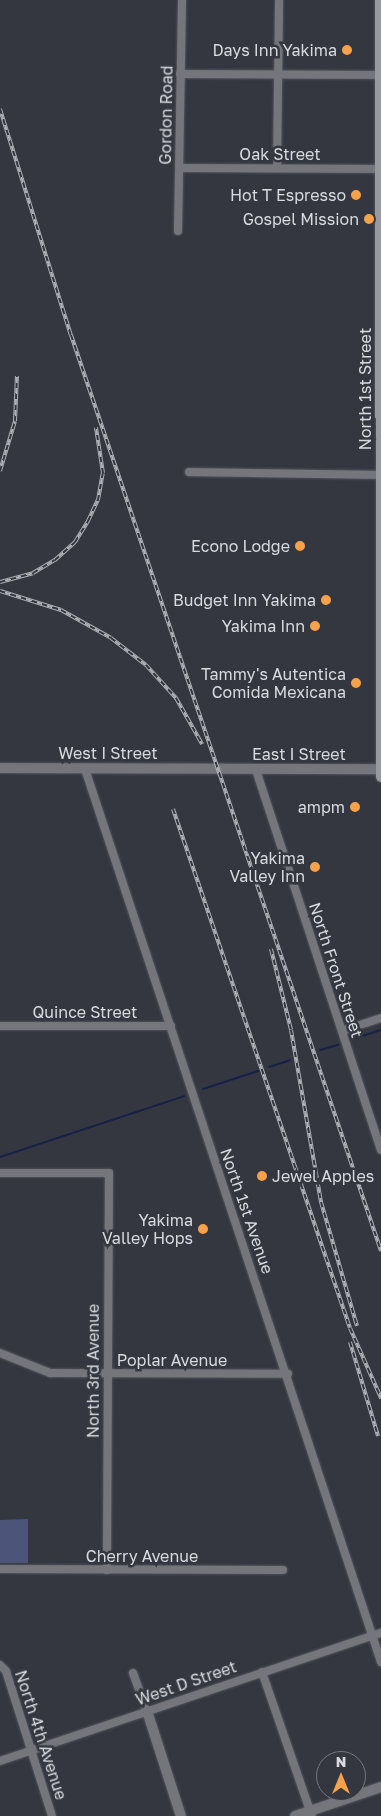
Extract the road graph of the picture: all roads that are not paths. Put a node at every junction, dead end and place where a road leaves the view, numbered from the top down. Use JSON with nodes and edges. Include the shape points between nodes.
{"nodes":[{"id":1,"x":182,"y":0,"type":"edge"},
{"id":2,"x":278,"y":0,"type":"edge"},
{"id":3,"x":380,"y":0,"type":"edge"},
{"id":4,"x":180,"y":74,"type":"junction"},
{"id":5,"x":278,"y":74,"type":"junction"},
{"id":6,"x":380,"y":75,"type":"edge"},
{"id":7,"x":381,"y":117,"type":"edge"},
{"id":8,"x":180,"y":168,"type":"junction"},
{"id":9,"x":277,"y":168,"type":"junction"},
{"id":10,"x":380,"y":169,"type":"edge"},
{"id":11,"x":178,"y":231,"type":"dead end"},
{"id":12,"x":380,"y":274,"type":"edge"},
{"id":13,"x":189,"y":472,"type":"dead end"},
{"id":14,"x":380,"y":475,"type":"edge"},
{"id":15,"x":0,"y":768,"type":"edge"},
{"id":16,"x":85,"y":769,"type":"junction"},
{"id":17,"x":216,"y":769,"type":"joint"},
{"id":18,"x":256,"y":770,"type":"junction"},
{"id":19,"x":380,"y":772,"type":"edge"},
{"id":20,"x":381,"y":1018,"type":"edge"},
{"id":21,"x":0,"y":1026,"type":"edge"},
{"id":22,"x":171,"y":1026,"type":"junction"},
{"id":23,"x":342,"y":1032,"type":"junction"},
{"id":24,"x":381,"y":1150,"type":"edge"},
{"id":25,"x":0,"y":1173,"type":"edge"},
{"id":26,"x":0,"y":1353,"type":"edge"},
{"id":27,"x":108,"y":1373,"type":"junction"},
{"id":28,"x":288,"y":1374,"type":"junction"},
{"id":29,"x":0,"y":1570,"type":"edge"},
{"id":30,"x":107,"y":1570,"type":"junction"},
{"id":31,"x":283,"y":1570,"type":"dead end"},
{"id":32,"x":381,"y":1633,"type":"edge"},
{"id":33,"x":372,"y":1636,"type":"junction"},
{"id":34,"x":381,"y":1662,"type":"edge"},
{"id":35,"x":0,"y":1665,"type":"edge"},
{"id":36,"x":262,"y":1672,"type":"junction"},
{"id":37,"x":133,"y":1673,"type":"dead end"},
{"id":38,"x":147,"y":1711,"type":"junction"},
{"id":39,"x":31,"y":1750,"type":"junction"},
{"id":40,"x":0,"y":1761,"type":"edge"},
{"id":41,"x":381,"y":1787,"type":"edge"},
{"id":42,"x":311,"y":1814,"type":"edge"},
{"id":43,"x":52,"y":1816,"type":"edge"},
{"id":44,"x":181,"y":1816,"type":"edge"},
{"id":45,"x":295,"y":1816,"type":"edge"}],
"edges":[{"from":1,"to":4,"type":"street","name":"Gordon Road"},
{"from":2,"to":5,"type":"street"},
{"from":3,"to":6,"type":"main road","name":"North 1st Street"},
{"from":4,"to":5,"type":"street"},
{"from":4,"to":8,"type":"street","name":"Gordon Road"},
{"from":5,"to":6,"type":"street"},
{"from":5,"to":9,"type":"street"},
{"from":6,"to":7,"type":"main road","name":"North 1st Street"},
{"from":7,"to":10,"type":"main road","name":"North 1st Street"},
{"from":8,"to":9,"type":"street","name":"Oak Street"},
{"from":8,"to":11,"type":"street","name":"Gordon Road"},
{"from":9,"to":10,"type":"street","name":"Oak Street"},
{"from":10,"to":12,"type":"main road","name":"North 1st Street"},
{"from":12,"to":14,"type":"main road","name":"North 1st Street"},
{"from":13,"to":14,"type":"street"},
{"from":14,"to":19,"type":"main road","name":"North 1st Street"},
{"from":15,"to":16,"type":"street","name":"West I Street"},
{"from":16,"to":17,"type":"street","name":"West I Street"},
{"from":16,"to":22,"type":"street","name":"North 1st Avenue"},
{"from":17,"to":18,"type":"street","name":"East I Street"},
{"from":18,"to":19,"type":"street","name":"East I Street"},
{"from":18,"to":23,"type":"street","name":"North Front Street"},
{"from":20,"to":23,"type":"street"},
{"from":21,"to":22,"type":"street","name":"Quince Street"},
{"from":22,"to":28,"type":"street","name":"North 1st Avenue"},
{"from":23,"to":24,"type":"street","name":"North Front Street"},
{"from":25,"to":27,"type":"street","name":"North 3rd Avenue","via":[[109,1173]]},
{"from":26,"to":27,"type":"street","name":"Poplar Avenue","via":[[50,1373]]},
{"from":27,"to":28,"type":"street","name":"Poplar Avenue"},
{"from":27,"to":30,"type":"street","name":"North 3rd Avenue"},
{"from":28,"to":33,"type":"street","name":"North 1st Avenue"},
{"from":29,"to":30,"type":"street","name":"Cherry Avenue"},
{"from":30,"to":31,"type":"street","name":"Cherry Avenue"},
{"from":32,"to":33,"type":"street","name":"West D Street"},
{"from":33,"to":34,"type":"street","name":"North 1st Avenue"},
{"from":33,"to":36,"type":"street","name":"West D Street"},
{"from":35,"to":39,"type":"street","name":"North 4th Avenue","via":[[6,1671]]},
{"from":36,"to":38,"type":"street","name":"West D Street"},
{"from":36,"to":42,"type":"street"},
{"from":37,"to":38,"type":"street"},
{"from":38,"to":39,"type":"street","name":"West D Street"},
{"from":38,"to":44,"type":"street"},
{"from":39,"to":40,"type":"street","name":"West D Street"},
{"from":39,"to":43,"type":"street","name":"North 4th Avenue"},
{"from":41,"to":42,"type":"street"},
{"from":42,"to":45,"type":"street"}]}
